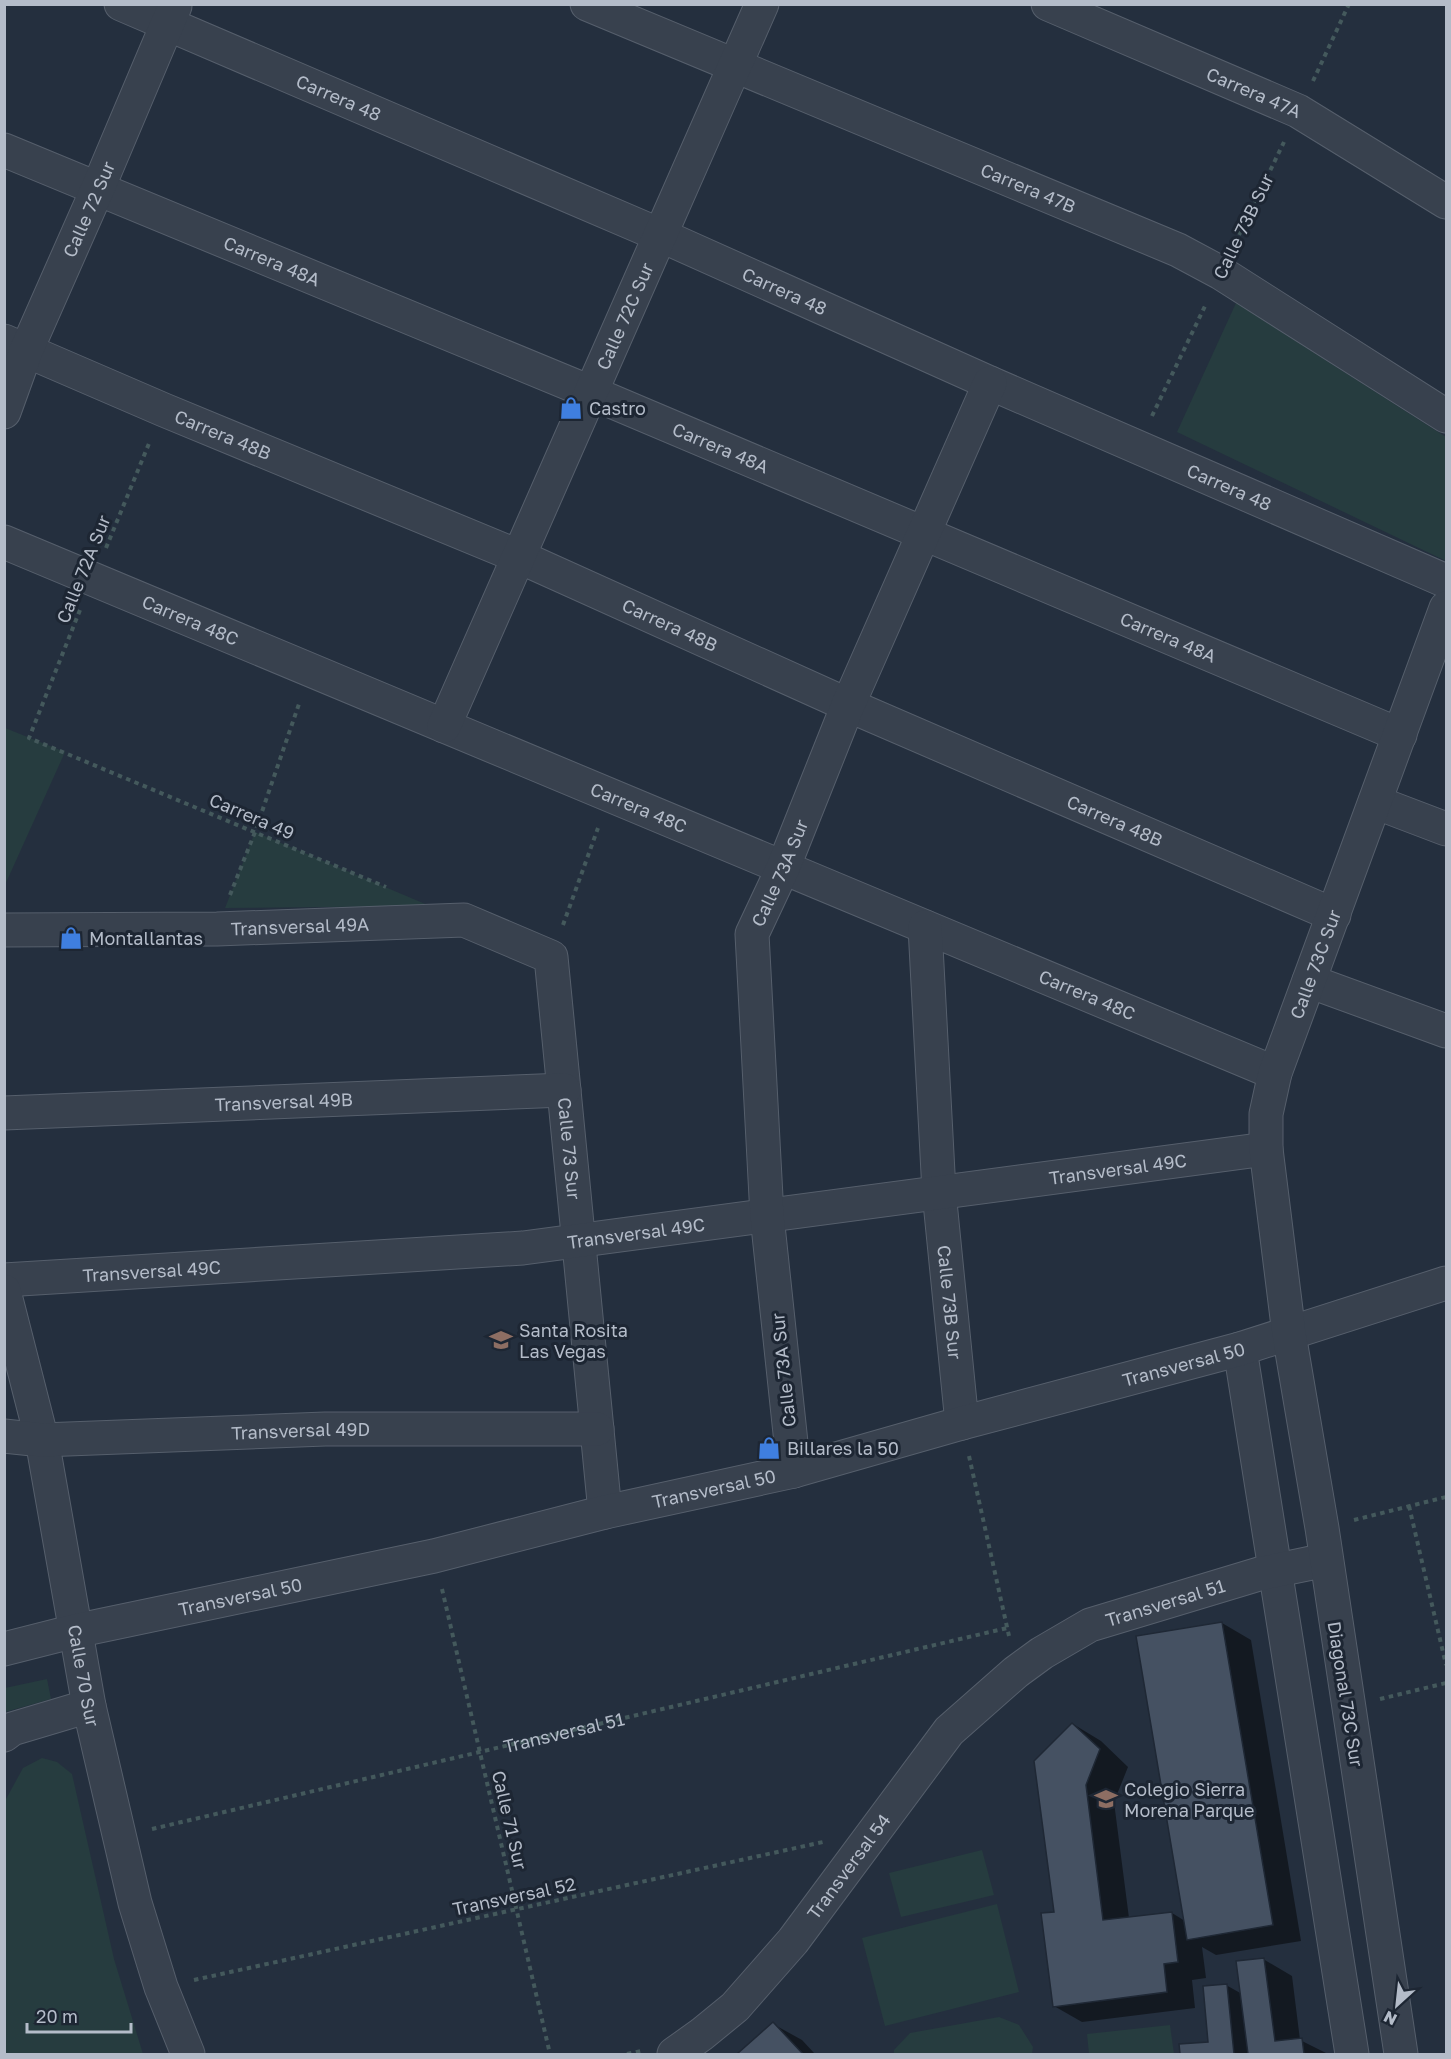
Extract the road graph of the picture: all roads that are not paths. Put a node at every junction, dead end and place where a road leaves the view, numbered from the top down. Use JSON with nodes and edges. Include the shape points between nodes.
{"nodes":[{"id":1,"x":121,"y":4,"type":"edge"},
{"id":2,"x":587,"y":4,"type":"edge"},
{"id":3,"x":762,"y":4,"type":"edge"},
{"id":4,"x":1048,"y":4,"type":"edge"},
{"id":5,"x":171,"y":15,"type":"edge"},
{"id":6,"x":734,"y":66,"type":"junction"},
{"id":7,"x":4,"y":150,"type":"edge"},
{"id":8,"x":98,"y":188,"type":"junction"},
{"id":9,"x":1446,"y":202,"type":"edge"},
{"id":10,"x":660,"y":236,"type":"junction"},
{"id":11,"x":15,"y":346,"type":"edge"},
{"id":12,"x":990,"y":383,"type":"junction"},
{"id":13,"x":592,"y":393,"type":"junction"},
{"id":14,"x":4,"y":412,"type":"edge"},
{"id":15,"x":1446,"y":416,"type":"edge"},
{"id":16,"x":924,"y":535,"type":"junction"},
{"id":17,"x":4,"y":542,"type":"edge"},
{"id":18,"x":520,"y":557,"type":"junction"},
{"id":19,"x":1446,"y":581,"type":"edge"},
{"id":20,"x":1444,"y":623,"type":"edge"},
{"id":21,"x":848,"y":705,"type":"junction"},
{"id":22,"x":444,"y":726,"type":"junction"},
{"id":23,"x":1400,"y":735,"type":"junction"},
{"id":24,"x":1375,"y":802,"type":"junction"},
{"id":25,"x":1446,"y":829,"type":"edge"},
{"id":26,"x":783,"y":868,"type":"junction"},
{"id":27,"x":1334,"y":915,"type":"junction"},
{"id":28,"x":925,"y":927,"type":"junction"},
{"id":29,"x":4,"y":930,"type":"edge"},
{"id":30,"x":551,"y":957,"type":"joint"},
{"id":31,"x":1310,"y":981,"type":"junction"},
{"id":32,"x":1446,"y":1031,"type":"edge"},
{"id":33,"x":1275,"y":1073,"type":"junction"},
{"id":34,"x":564,"y":1090,"type":"junction"},
{"id":35,"x":4,"y":1113,"type":"edge"},
{"id":36,"x":1266,"y":1149,"type":"junction"},
{"id":37,"x":939,"y":1192,"type":"junction"},
{"id":38,"x":767,"y":1216,"type":"junction"},
{"id":39,"x":580,"y":1241,"type":"junction"},
{"id":40,"x":4,"y":1280,"type":"edge"},
{"id":41,"x":1446,"y":1283,"type":"edge"},
{"id":42,"x":4,"y":1291,"type":"edge"},
{"id":43,"x":1289,"y":1334,"type":"junction"},
{"id":44,"x":1240,"y":1349,"type":"junction"},
{"id":45,"x":962,"y":1423,"type":"junction"},
{"id":46,"x":597,"y":1429,"type":"junction"},
{"id":47,"x":4,"y":1436,"type":"edge"},
{"id":48,"x":42,"y":1440,"type":"junction"},
{"id":49,"x":794,"y":1471,"type":"junction"},
{"id":50,"x":605,"y":1512,"type":"junction"},
{"id":51,"x":1324,"y":1544,"type":"junction"},
{"id":52,"x":1276,"y":1569,"type":"junction"},
{"id":53,"x":75,"y":1631,"type":"junction"},
{"id":54,"x":4,"y":1649,"type":"edge"},
{"id":55,"x":1016,"y":1672,"type":"joint"},
{"id":56,"x":89,"y":1706,"type":"junction"},
{"id":57,"x":4,"y":1736,"type":"edge"},
{"id":58,"x":188,"y":2055,"type":"edge"},
{"id":59,"x":674,"y":2055,"type":"edge"},
{"id":60,"x":1352,"y":2055,"type":"edge"},
{"id":61,"x":1401,"y":2055,"type":"edge"}],
"edges":[{"from":1,"to":5,"type":"street","name":"Carrera 48"},
{"from":2,"to":6,"type":"street","name":"Carrera 47B"},
{"from":3,"to":6,"type":"street","name":"Calle 72C Sur"},
{"from":4,"to":9,"type":"street","name":"Carrera 47A","via":[[1298,111]]},
{"from":5,"to":8,"type":"street","name":"Calle 72 Sur"},
{"from":5,"to":10,"type":"street","name":"Carrera 48"},
{"from":6,"to":10,"type":"street","name":"Calle 72C Sur"},
{"from":6,"to":15,"type":"street","name":"Carrera 47B","via":[[1178,249]]},
{"from":7,"to":8,"type":"street","name":"Carrera 48A"},
{"from":8,"to":11,"type":"street","name":"Calle 72 Sur"},
{"from":8,"to":13,"type":"street","name":"Carrera 48A"},
{"from":10,"to":12,"type":"street","name":"Carrera 48"},
{"from":10,"to":13,"type":"street","name":"Calle 72C Sur"},
{"from":11,"to":14,"type":"street","name":"Calle 72 Sur"},
{"from":11,"to":18,"type":"street","name":"Carrera 48B"},
{"from":12,"to":16,"type":"street","name":"Calle 73A Sur"},
{"from":12,"to":19,"type":"street","name":"Carrera 48"},
{"from":13,"to":16,"type":"street","name":"Carrera 48A"},
{"from":13,"to":18,"type":"street","name":"Calle 72C Sur"},
{"from":16,"to":21,"type":"street","name":"Calle 73A Sur"},
{"from":16,"to":23,"type":"street","name":"Carrera 48A"},
{"from":17,"to":22,"type":"street","name":"Carrera 48C"},
{"from":18,"to":21,"type":"street","name":"Carrera 48B"},
{"from":18,"to":22,"type":"street","name":"Calle 72C Sur"},
{"from":20,"to":23,"type":"street","name":"Calle 73C Sur"},
{"from":21,"to":26,"type":"street","name":"Calle 73A Sur"},
{"from":21,"to":27,"type":"street","name":"Carrera 48B"},
{"from":22,"to":26,"type":"street","name":"Carrera 48C"},
{"from":23,"to":24,"type":"street","name":"Calle 73C Sur"},
{"from":24,"to":25,"type":"street"},
{"from":24,"to":27,"type":"street","name":"Calle 73C Sur"},
{"from":26,"to":28,"type":"street","name":"Carrera 48C"},
{"from":26,"to":38,"type":"street","name":"Calle 73A Sur","via":[[752,934]]},
{"from":27,"to":31,"type":"street","name":"Calle 73C Sur"},
{"from":28,"to":33,"type":"street","name":"Carrera 48C"},
{"from":28,"to":37,"type":"street","name":"Calle 73B Sur"},
{"from":29,"to":30,"type":"street","name":"Transversal 49A","via":[[217,929],[464,920]]},
{"from":30,"to":34,"type":"street","name":"Calle 73 Sur"},
{"from":31,"to":32,"type":"street"},
{"from":31,"to":33,"type":"street","name":"Calle 73C Sur"},
{"from":33,"to":36,"type":"street","name":"Calle 73C Sur","via":[[1266,1113]]},
{"from":34,"to":35,"type":"street","name":"Transversal 49B"},
{"from":34,"to":39,"type":"street","name":"Calle 73 Sur"},
{"from":36,"to":37,"type":"street","name":"Transversal 49C"},
{"from":36,"to":43,"type":"street","name":"Calle 73C Sur"},
{"from":37,"to":38,"type":"street","name":"Transversal 49C"},
{"from":37,"to":45,"type":"street","name":"Calle 73B Sur"},
{"from":38,"to":39,"type":"street","name":"Transversal 49C"},
{"from":38,"to":49,"type":"street","name":"Calle 73A Sur"},
{"from":39,"to":40,"type":"street","name":"Transversal 49C","via":[[523,1248]]},
{"from":39,"to":46,"type":"street","name":"Calle 73 Sur"},
{"from":41,"to":43,"type":"street","name":"Transversal 50"},
{"from":42,"to":48,"type":"street","name":"Calle 70 Sur"},
{"from":43,"to":44,"type":"street","name":"Transversal 50"},
{"from":43,"to":51,"type":"street","name":"Diagonal 73C Sur"},
{"from":44,"to":45,"type":"street","name":"Transversal 50"},
{"from":44,"to":52,"type":"street"},
{"from":45,"to":49,"type":"street","name":"Transversal 50"},
{"from":46,"to":48,"type":"street","name":"Transversal 49D","via":[[325,1429]]},
{"from":46,"to":50,"type":"street","name":"Calle 73 Sur"},
{"from":47,"to":48,"type":"street","name":"Transversal 49D"},
{"from":48,"to":53,"type":"street","name":"Calle 70 Sur"},
{"from":49,"to":50,"type":"street","name":"Transversal 50"},
{"from":50,"to":53,"type":"street","name":"Transversal 50","via":[[434,1556]]},
{"from":51,"to":52,"type":"street","name":"Transversal 51"},
{"from":51,"to":61,"type":"street","name":"Diagonal 73C Sur"},
{"from":52,"to":55,"type":"street","name":"Transversal 51","via":[[1090,1625]]},
{"from":52,"to":60,"type":"street"},
{"from":53,"to":54,"type":"street","name":"Transversal 50"},
{"from":53,"to":56,"type":"street","name":"Calle 70 Sur"},
{"from":55,"to":59,"type":"street","name":"Transversal 54","via":[[949,1731],[793,1941],[735,2007]]},
{"from":56,"to":57,"type":"street","via":[[12,1729]]},
{"from":56,"to":58,"type":"street","name":"Calle 70 Sur","via":[[135,1903],[161,1987]]}]}
